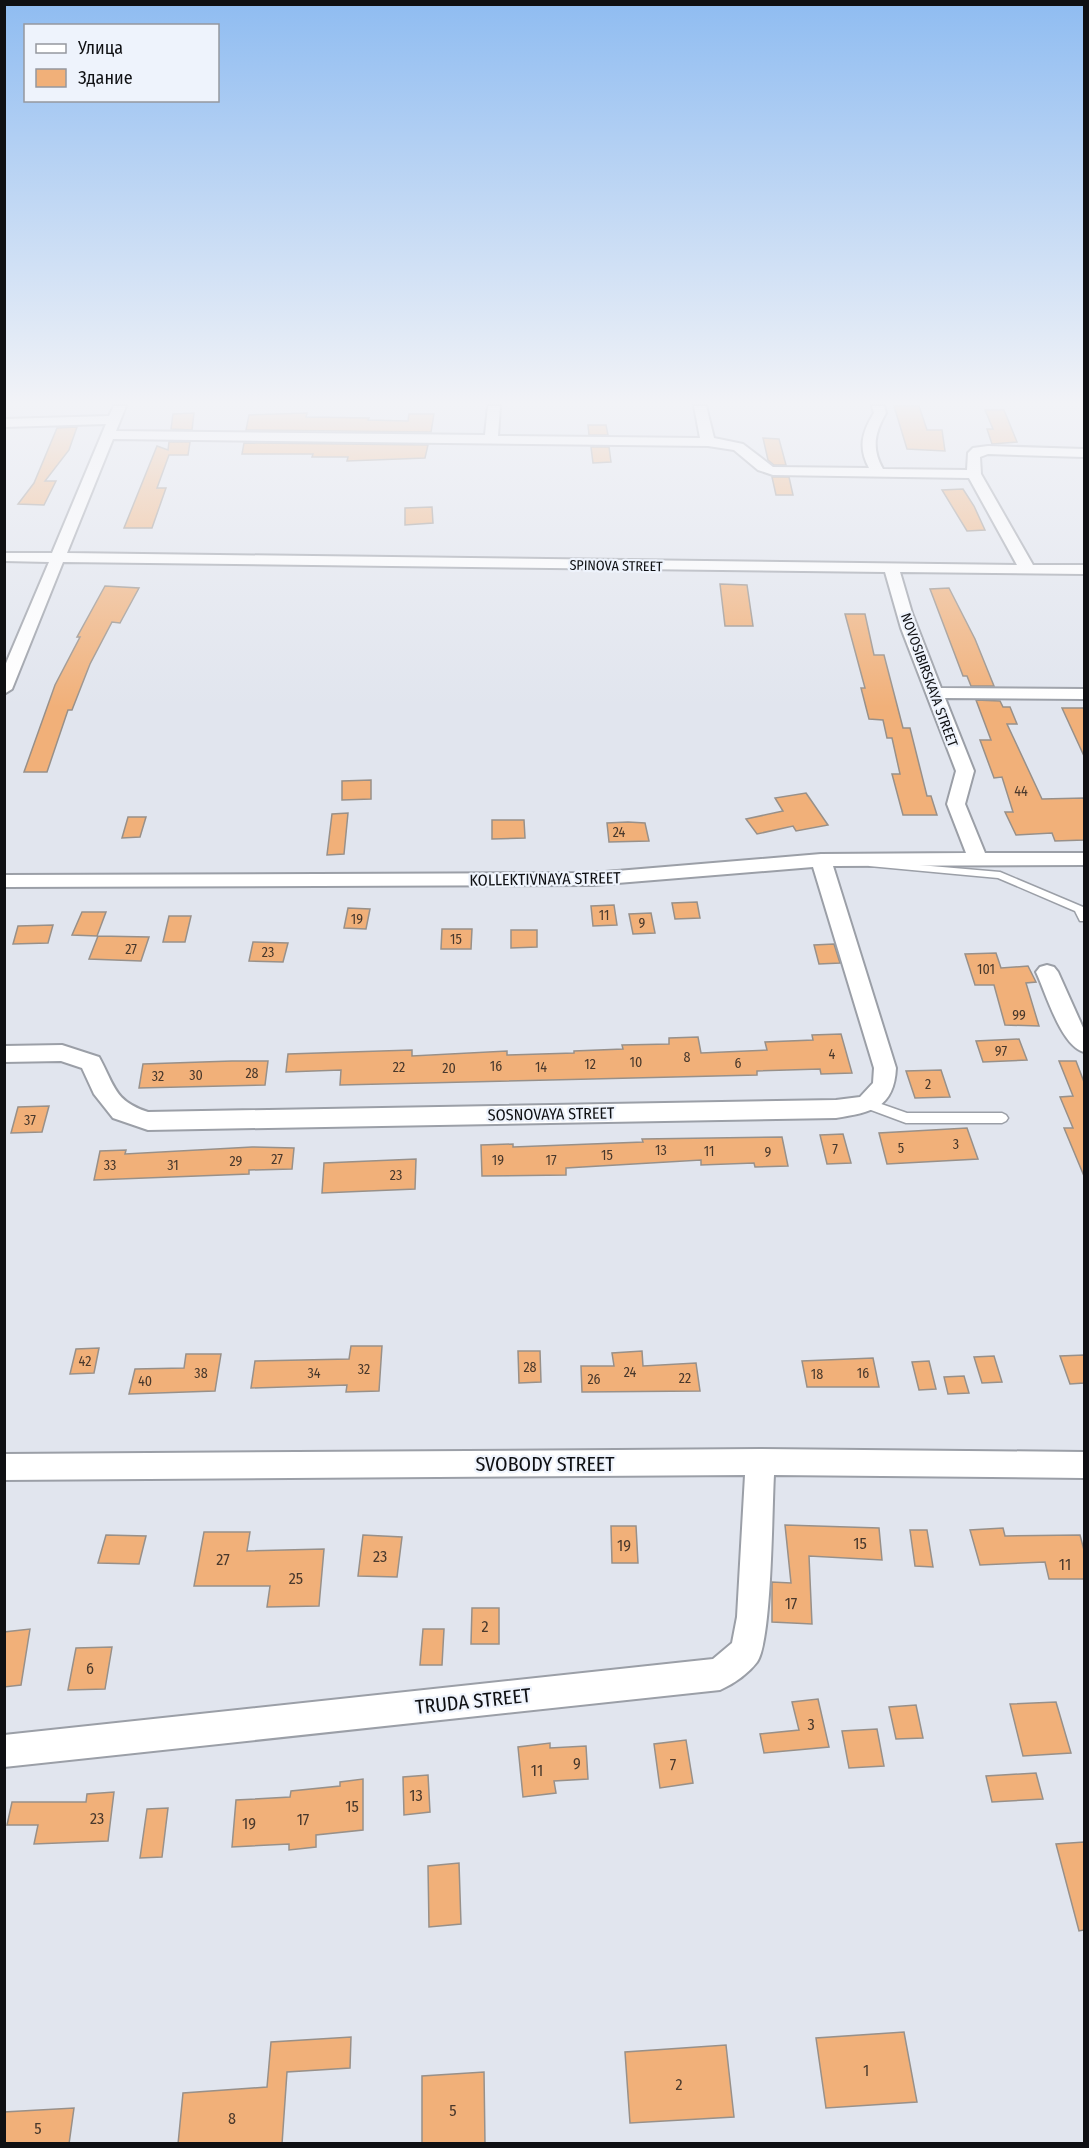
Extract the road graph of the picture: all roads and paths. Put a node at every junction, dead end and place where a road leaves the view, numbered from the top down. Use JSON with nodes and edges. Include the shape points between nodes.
{"nodes":[{"id":1,"x":80,"y":506,"type":"edge"},
{"id":2,"x":992,"y":506,"type":"edge"},
{"id":3,"x":4,"y":557,"type":"edge"},
{"id":4,"x":59,"y":558,"type":"junction"},
{"id":5,"x":892,"y":568,"type":"junction"},
{"id":6,"x":1028,"y":570,"type":"junction"},
{"id":7,"x":1084,"y":570,"type":"edge"},
{"id":8,"x":4,"y":689,"type":"edge"},
{"id":9,"x":935,"y":693,"type":"junction"},
{"id":10,"x":1084,"y":694,"type":"edge"},
{"id":11,"x":977,"y":858,"type":"junction"},
{"id":12,"x":1084,"y":859,"type":"edge"},
{"id":13,"x":821,"y":860,"type":"junction"},
{"id":14,"x":4,"y":881,"type":"edge"},
{"id":15,"x":1084,"y":918,"type":"edge"},
{"id":16,"x":1047,"y":972,"type":"dead end"},
{"id":17,"x":1084,"y":1044,"type":"edge"},
{"id":18,"x":4,"y":1054,"type":"edge"},
{"id":19,"x":867,"y":1104,"type":"junction"},
{"id":20,"x":1002,"y":1118,"type":"dead end"},
{"id":21,"x":760,"y":1462,"type":"junction"},
{"id":22,"x":1084,"y":1465,"type":"edge"},
{"id":23,"x":4,"y":1467,"type":"edge"},
{"id":24,"x":4,"y":1751,"type":"edge"}],
"edges":[{"from":1,"to":4,"type":"street"},
{"from":2,"to":6,"type":"street"},
{"from":3,"to":4,"type":"street","name":"SPINOVA STREET"},
{"from":4,"to":5,"type":"street","name":"SPINOVA STREET"},
{"from":4,"to":8,"type":"street"},
{"from":5,"to":6,"type":"street","name":"SPINOVA STREET"},
{"from":5,"to":9,"type":"street","name":"NOVOSIBIRSKAYA STREET","via":[[895,587]]},
{"from":6,"to":7,"type":"street","name":"SPINOVA STREET"},
{"from":9,"to":10,"type":"street"},
{"from":9,"to":11,"type":"street","name":"NOVOSIBIRSKAYA STREET","via":[[951,744],[965,771],[956,804]]},
{"from":11,"to":12,"type":"street","name":"KOLLEKTIVNAYA STREET"},
{"from":11,"to":13,"type":"street","name":"KOLLEKTIVNAYA STREET"},
{"from":13,"to":14,"type":"street","name":"KOLLEKTIVNAYA STREET","via":[[592,879]]},
{"from":13,"to":15,"type":"lane","via":[[1000,875],[1079,909]]},
{"from":13,"to":19,"type":"street","via":[[885,1068],[884,1086]]},
{"from":16,"to":17,"type":"street","via":[[1074,1033]]},
{"from":18,"to":19,"type":"street","name":"SOSNOVAYA STREET","via":[[62,1053],[91,1063],[102,1088],[121,1112],[148,1121],[812,1109]]},
{"from":19,"to":20,"type":"lane","via":[[906,1118]]},
{"from":21,"to":22,"type":"street","name":"SVOBODY STREET"},
{"from":21,"to":23,"type":"street","name":"SVOBODY STREET"},
{"from":21,"to":24,"type":"street","name":"TRUDA STREET","via":[[746,1651],[720,1674]]}]}
